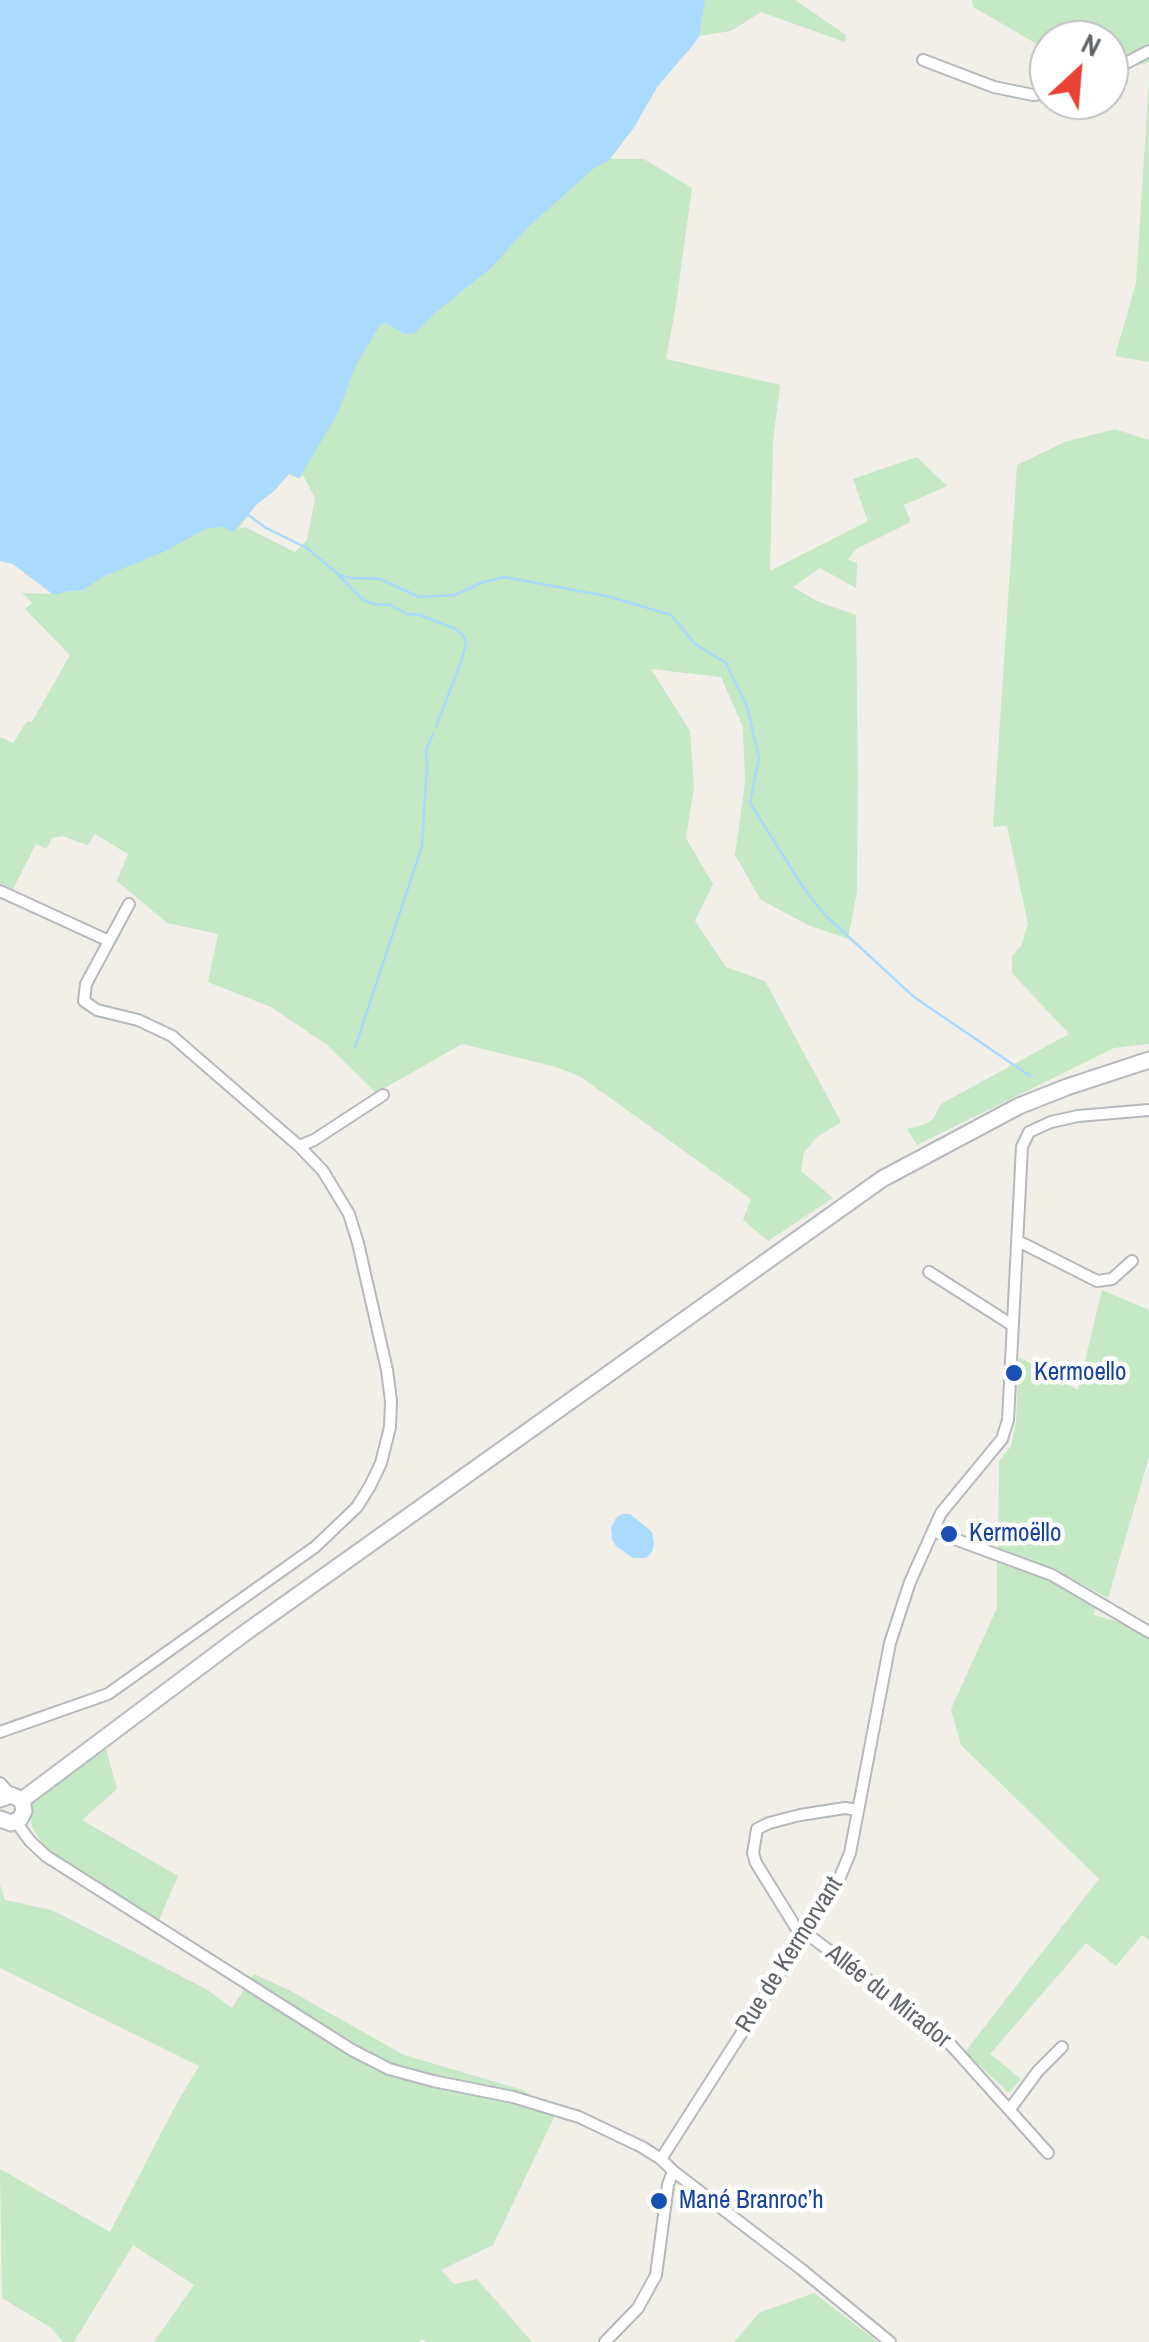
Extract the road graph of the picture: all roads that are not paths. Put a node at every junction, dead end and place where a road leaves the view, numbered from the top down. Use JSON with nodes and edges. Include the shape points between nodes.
{"nodes":[{"id":1,"x":923,"y":60,"type":"dead end"},
{"id":2,"x":1029,"y":94,"type":"edge"},
{"id":3,"x":0,"y":891,"type":"edge"},
{"id":4,"x":128,"y":904,"type":"dead end"},
{"id":5,"x":109,"y":941,"type":"junction"},
{"id":6,"x":1149,"y":1060,"type":"edge"},
{"id":7,"x":383,"y":1095,"type":"dead end"},
{"id":8,"x":1149,"y":1110,"type":"edge"},
{"id":9,"x":299,"y":1146,"type":"junction"},
{"id":10,"x":1018,"y":1242,"type":"junction"},
{"id":11,"x":1132,"y":1261,"type":"dead end"},
{"id":12,"x":929,"y":1272,"type":"dead end"},
{"id":13,"x":1012,"y":1325,"type":"junction"},
{"id":14,"x":933,"y":1531,"type":"junction"},
{"id":15,"x":1149,"y":1632,"type":"edge"},
{"id":16,"x":0,"y":1732,"type":"edge"},
{"id":17,"x":8,"y":1794,"type":"edge"},
{"id":18,"x":858,"y":1810,"type":"junction"},
{"id":19,"x":8,"y":1820,"type":"edge"},
{"id":20,"x":805,"y":1937,"type":"junction"},
{"id":21,"x":1062,"y":2046,"type":"dead end"},
{"id":22,"x":1010,"y":2110,"type":"junction"},
{"id":23,"x":1048,"y":2152,"type":"dead end"},
{"id":24,"x":661,"y":2159,"type":"junction"},
{"id":25,"x":673,"y":2171,"type":"junction"},
{"id":26,"x":605,"y":2342,"type":"edge"},
{"id":27,"x":890,"y":2342,"type":"edge"}],
"edges":[{"from":1,"to":2,"type":"street"},
{"from":3,"to":5,"type":"street"},
{"from":4,"to":5,"type":"street"},
{"from":5,"to":9,"type":"street","via":[[84,1000],[172,1036]]},
{"from":6,"to":17,"type":"main road","via":[[1019,1106],[882,1179]]},
{"from":7,"to":9,"type":"street"},
{"from":8,"to":10,"type":"street","name":"Rue de Kermorvant","via":[[1078,1116],[1029,1132],[1022,1147]]},
{"from":9,"to":16,"type":"street","via":[[349,1214],[387,1370],[390,1427],[370,1486],[315,1546],[108,1694]]},
{"from":10,"to":11,"type":"street","via":[[1098,1281],[1112,1280]]},
{"from":10,"to":13,"type":"street","name":"Rue de Kermorvant"},
{"from":12,"to":13,"type":"street"},
{"from":13,"to":14,"type":"street","name":"Rue de Kermorvant","via":[[1002,1439]]},
{"from":14,"to":15,"type":"street","via":[[1052,1575]]},
{"from":14,"to":18,"type":"street","name":"Rue de Kermorvant","via":[[896,1621]]},
{"from":17,"to":19,"type":"main road","via":[[24,1811]]},
{"from":18,"to":20,"type":"street","name":"Rue de Kermorvant","via":[[838,1884]]},
{"from":18,"to":20,"type":"street","via":[[800,1814],[757,1830],[756,1862]]},
{"from":19,"to":24,"type":"street","via":[[46,1856],[352,2050],[389,2069],[579,2118]]},
{"from":20,"to":22,"type":"street","name":"Allée du Mirador","via":[[951,2044]]},
{"from":20,"to":24,"type":"street","name":"Rue de Kermorvant"},
{"from":21,"to":22,"type":"street"},
{"from":22,"to":23,"type":"street","name":"Allée du Mirador"},
{"from":24,"to":25,"type":"street"},
{"from":25,"to":26,"type":"street","via":[[656,2275],[638,2308]]},
{"from":25,"to":27,"type":"street"}]}
